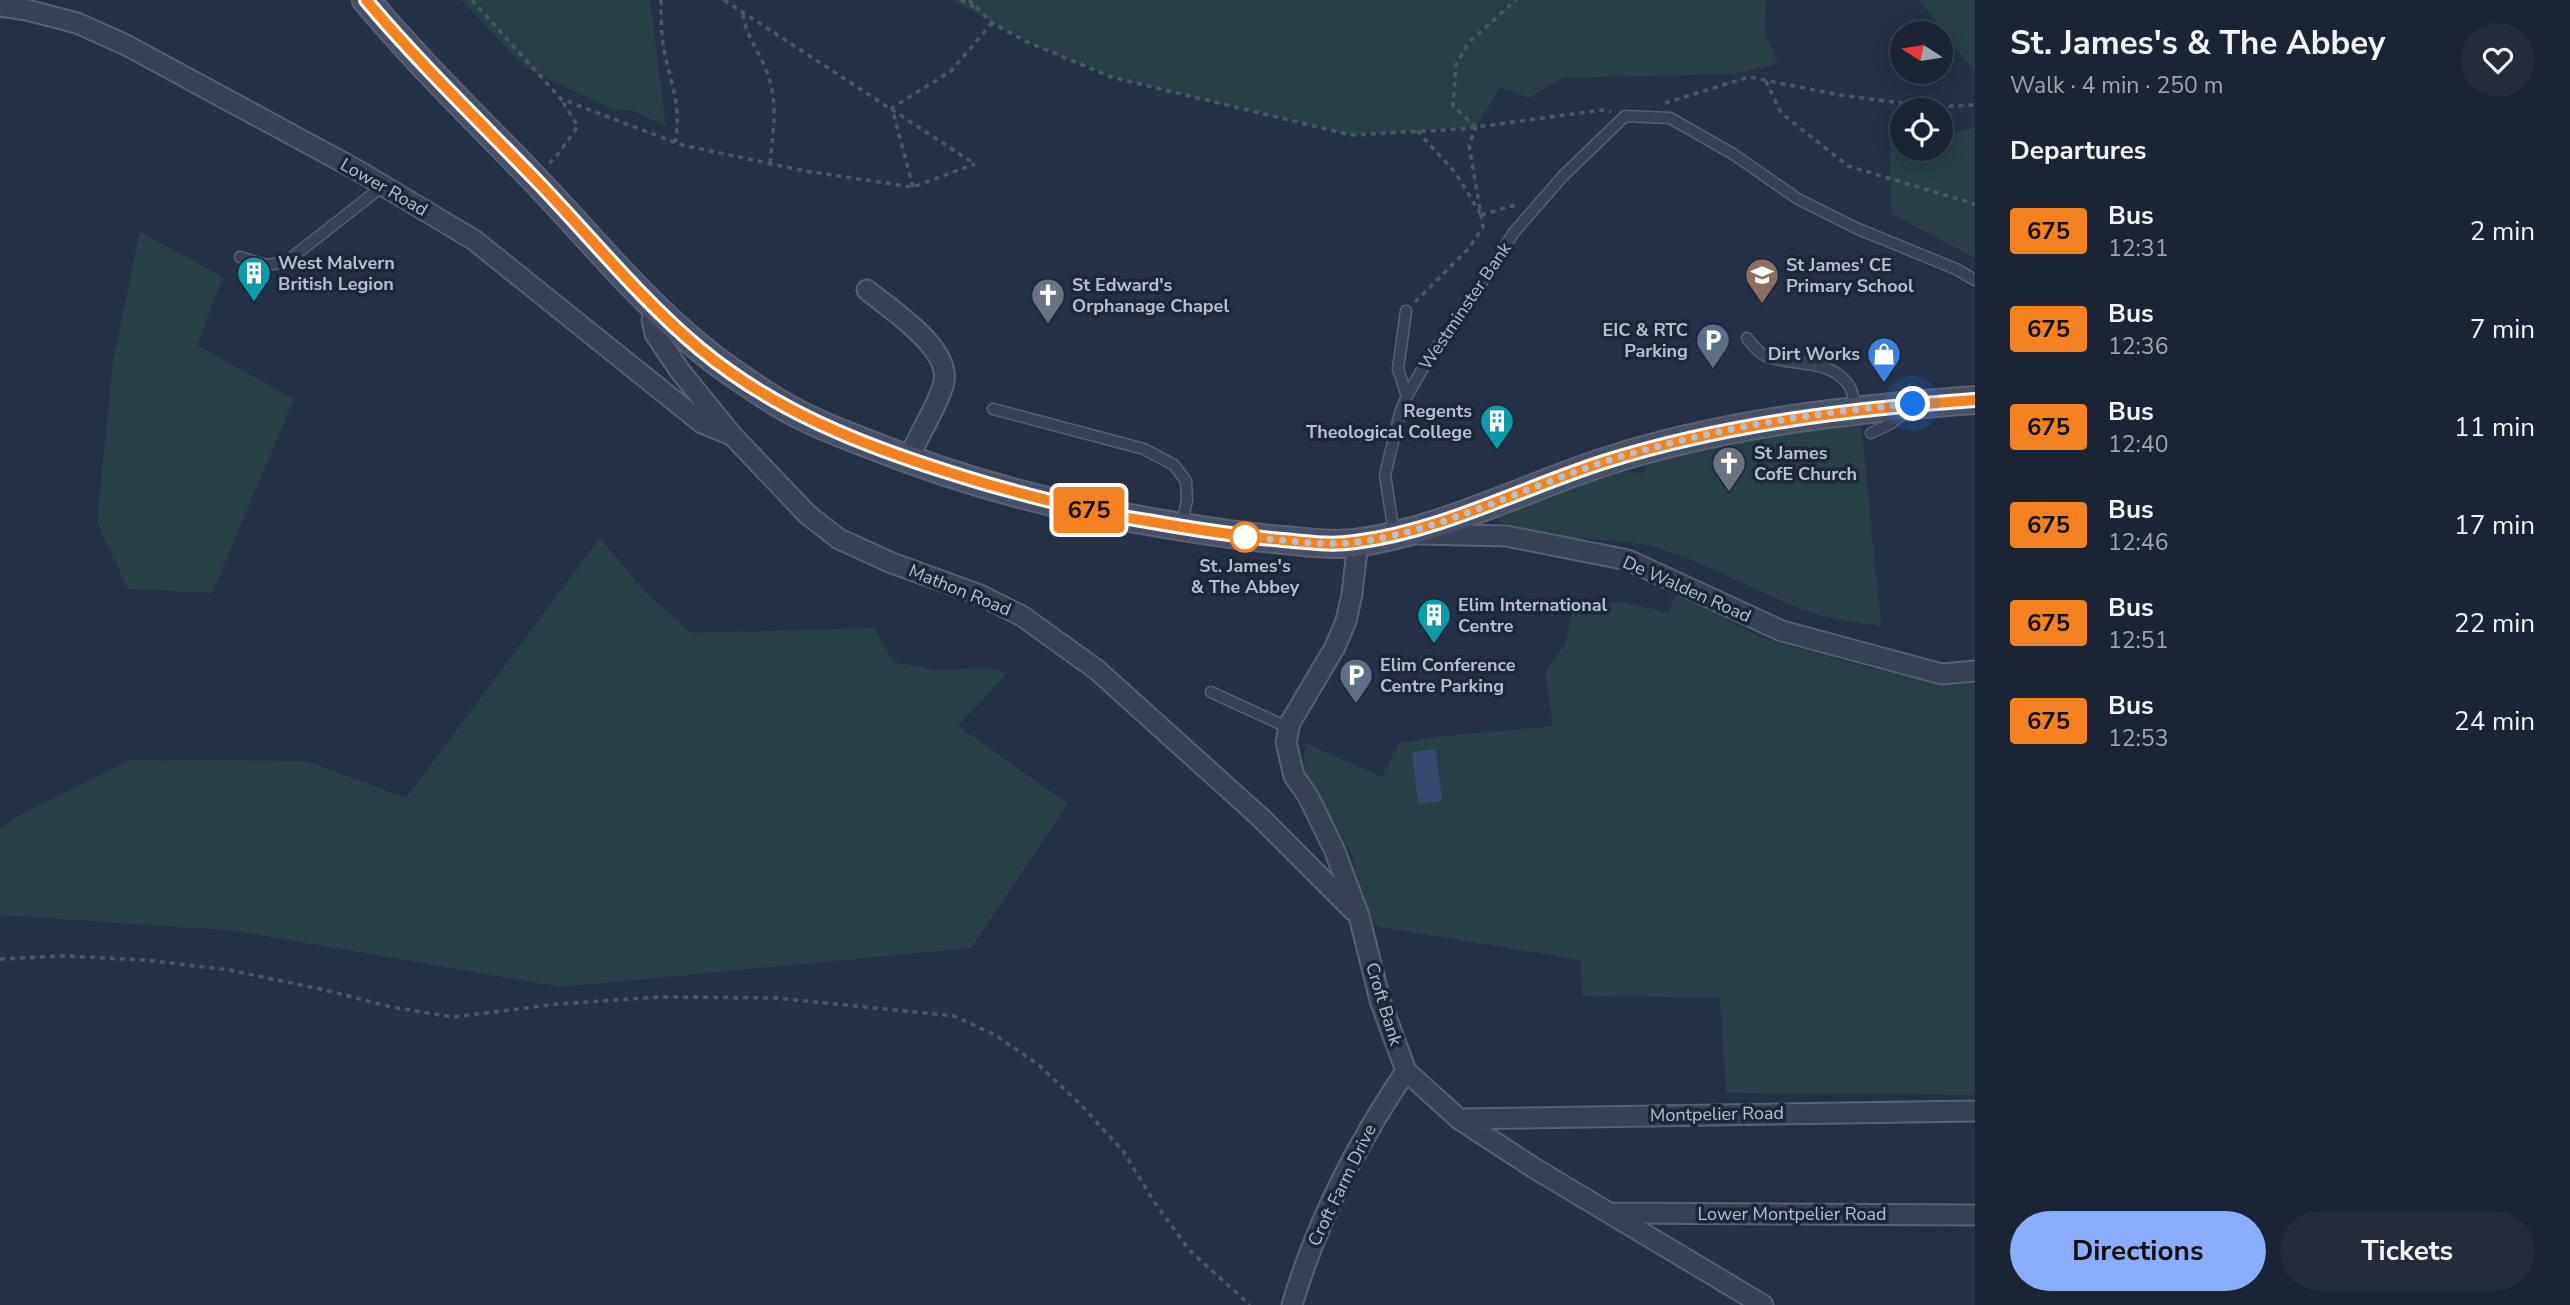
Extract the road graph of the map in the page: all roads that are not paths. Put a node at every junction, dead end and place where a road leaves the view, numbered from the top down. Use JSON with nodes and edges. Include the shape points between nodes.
{"nodes":[{"id":1,"x":366,"y":0,"type":"edge"},
{"id":2,"x":0,"y":6,"type":"edge"},
{"id":3,"x":383,"y":186,"type":"junction"},
{"id":4,"x":240,"y":257,"type":"dead end"},
{"id":5,"x":1975,"y":280,"type":"edge"},
{"id":6,"x":867,"y":289,"type":"dead end"},
{"id":7,"x":656,"y":309,"type":"junction"},
{"id":8,"x":1406,"y":311,"type":"road end"},
{"id":9,"x":1747,"y":338,"type":"dead end"},
{"id":10,"x":1407,"y":396,"type":"junction"},
{"id":11,"x":1975,"y":400,"type":"edge"},
{"id":12,"x":1913,"y":404,"type":"junction"},
{"id":13,"x":993,"y":410,"type":"dead end"},
{"id":14,"x":1857,"y":410,"type":"junction"},
{"id":15,"x":1871,"y":433,"type":"dead end"},
{"id":16,"x":731,"y":435,"type":"junction"},
{"id":17,"x":908,"y":460,"type":"junction"},
{"id":18,"x":1181,"y":527,"type":"junction"},
{"id":19,"x":1394,"y":534,"type":"junction"},
{"id":20,"x":1358,"y":542,"type":"junction"},
{"id":21,"x":1975,"y":671,"type":"edge"},
{"id":22,"x":1211,"y":692,"type":"dead end"},
{"id":23,"x":1289,"y":728,"type":"junction"},
{"id":24,"x":1359,"y":916,"type":"junction"},
{"id":25,"x":1406,"y":1071,"type":"junction"},
{"id":26,"x":1975,"y":1111,"type":"edge"},
{"id":27,"x":1459,"y":1119,"type":"junction"},
{"id":28,"x":1609,"y":1213,"type":"junction"},
{"id":29,"x":1975,"y":1215,"type":"edge"},
{"id":30,"x":1292,"y":1305,"type":"edge"},
{"id":31,"x":1762,"y":1305,"type":"edge"}],
"edges":[{"from":1,"to":7,"type":"main road","via":[[405,47]]},
{"from":2,"to":3,"type":"street","name":"Lower Road","via":[[77,23],[126,45]]},
{"from":3,"to":4,"type":"lane","via":[[286,262],[266,265]]},
{"from":3,"to":16,"type":"street","name":"Lower Road","via":[[474,240],[702,423]]},
{"from":5,"to":10,"type":"lane","name":"Westminster Bank","via":[[1798,200],[1733,154],[1670,118],[1625,116],[1514,232]]},
{"from":6,"to":17,"type":"street","via":[[932,345],[942,360],[943,387]]},
{"from":7,"to":16,"type":"street","name":"Mathon Road","via":[[654,334]]},
{"from":7,"to":17,"type":"main road","via":[[701,349],[780,404]]},
{"from":8,"to":10,"type":"lane","via":[[1398,369]]},
{"from":9,"to":14,"type":"lane","via":[[1761,354],[1813,363],[1839,376],[1850,386]]},
{"from":10,"to":19,"type":"lane","name":"Westminster Bank","via":[[1385,475]]},
{"from":11,"to":12,"type":"main road"},
{"from":12,"to":14,"type":"main road"},
{"from":12,"to":15,"type":"lane","via":[[1891,424]]},
{"from":13,"to":18,"type":"lane","via":[[1144,449],[1174,465],[1186,481]]},
{"from":14,"to":19,"type":"main road","via":[[1744,427],[1612,459]]},
{"from":16,"to":24,"type":"street","name":"Mathon Road","via":[[790,498],[839,539],[1022,617],[1097,670],[1259,817]]},
{"from":17,"to":18,"type":"main road","via":[[1049,501]]},
{"from":18,"to":20,"type":"main road","via":[[1329,544]]},
{"from":19,"to":20,"type":"main road"},
{"from":19,"to":21,"type":"street","name":"De Walden Road","via":[[1506,536],[1628,560],[1782,631],[1942,674]]},
{"from":20,"to":23,"type":"street","name":"Croft Bank","via":[[1346,621]]},
{"from":22,"to":23,"type":"lane"},
{"from":23,"to":24,"type":"street","name":"Croft Bank","via":[[1286,742],[1294,776],[1334,849]]},
{"from":24,"to":25,"type":"street","name":"Croft Bank","via":[[1380,1000]]},
{"from":25,"to":27,"type":"street","name":"Croft Bank"},
{"from":25,"to":30,"type":"street","name":"Croft Farm Drive","via":[[1361,1141],[1305,1260]]},
{"from":26,"to":27,"type":"street","name":"Montpelier Road"},
{"from":27,"to":28,"type":"street","name":"Croft Bank"},
{"from":28,"to":29,"type":"street","name":"Lower Montpelier Road"},
{"from":28,"to":31,"type":"street","name":"Croft Bank"}]}
